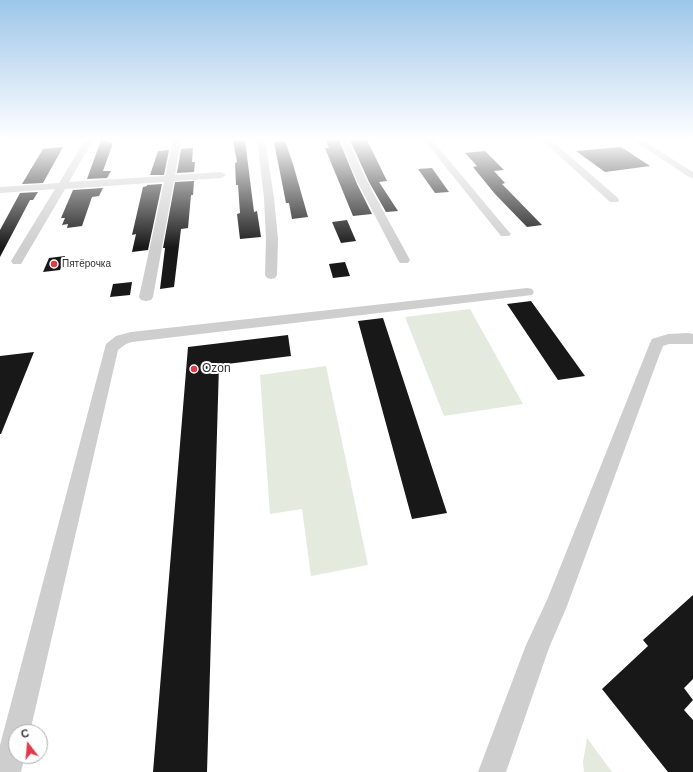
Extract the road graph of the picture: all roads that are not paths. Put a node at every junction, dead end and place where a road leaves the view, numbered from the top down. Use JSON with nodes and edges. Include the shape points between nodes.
{"nodes":[{"id":1,"x":69,"y":176,"type":"edge"},
{"id":2,"x":171,"y":176,"type":"edge"},
{"id":3,"x":208,"y":176,"type":"edge"},
{"id":4,"x":267,"y":176,"type":"edge"},
{"id":5,"x":360,"y":176,"type":"edge"},
{"id":6,"x":458,"y":176,"type":"edge"},
{"id":7,"x":587,"y":176,"type":"edge"},
{"id":8,"x":170,"y":179,"type":"junction"},
{"id":9,"x":63,"y":186,"type":"junction"},
{"id":10,"x":0,"y":190,"type":"edge"},
{"id":11,"x":614,"y":200,"type":"dead end"},
{"id":12,"x":505,"y":234,"type":"dead end"},
{"id":13,"x":404,"y":260,"type":"dead end"},
{"id":14,"x":17,"y":261,"type":"dead end"},
{"id":15,"x":271,"y":275,"type":"dead end"},
{"id":16,"x":527,"y":292,"type":"dead end"},
{"id":17,"x":146,"y":297,"type":"dead end"},
{"id":18,"x":693,"y":339,"type":"edge"},
{"id":19,"x":18,"y":724,"type":"edge"},
{"id":20,"x":492,"y":772,"type":"edge"}],
"edges":[{"from":1,"to":9,"type":"street"},
{"from":2,"to":8,"type":"street"},
{"from":3,"to":8,"type":"street"},
{"from":4,"to":15,"type":"street","via":[[272,232]]},
{"from":5,"to":13,"type":"street"},
{"from":6,"to":12,"type":"street"},
{"from":7,"to":11,"type":"street"},
{"from":8,"to":9,"type":"street"},
{"from":8,"to":17,"type":"street"},
{"from":9,"to":10,"type":"street"},
{"from":9,"to":14,"type":"street"},
{"from":16,"to":19,"type":"street","via":[[131,336],[111,348]]},
{"from":18,"to":20,"type":"street","via":[[668,339],[657,343],[556,606],[538,645]]}]}
